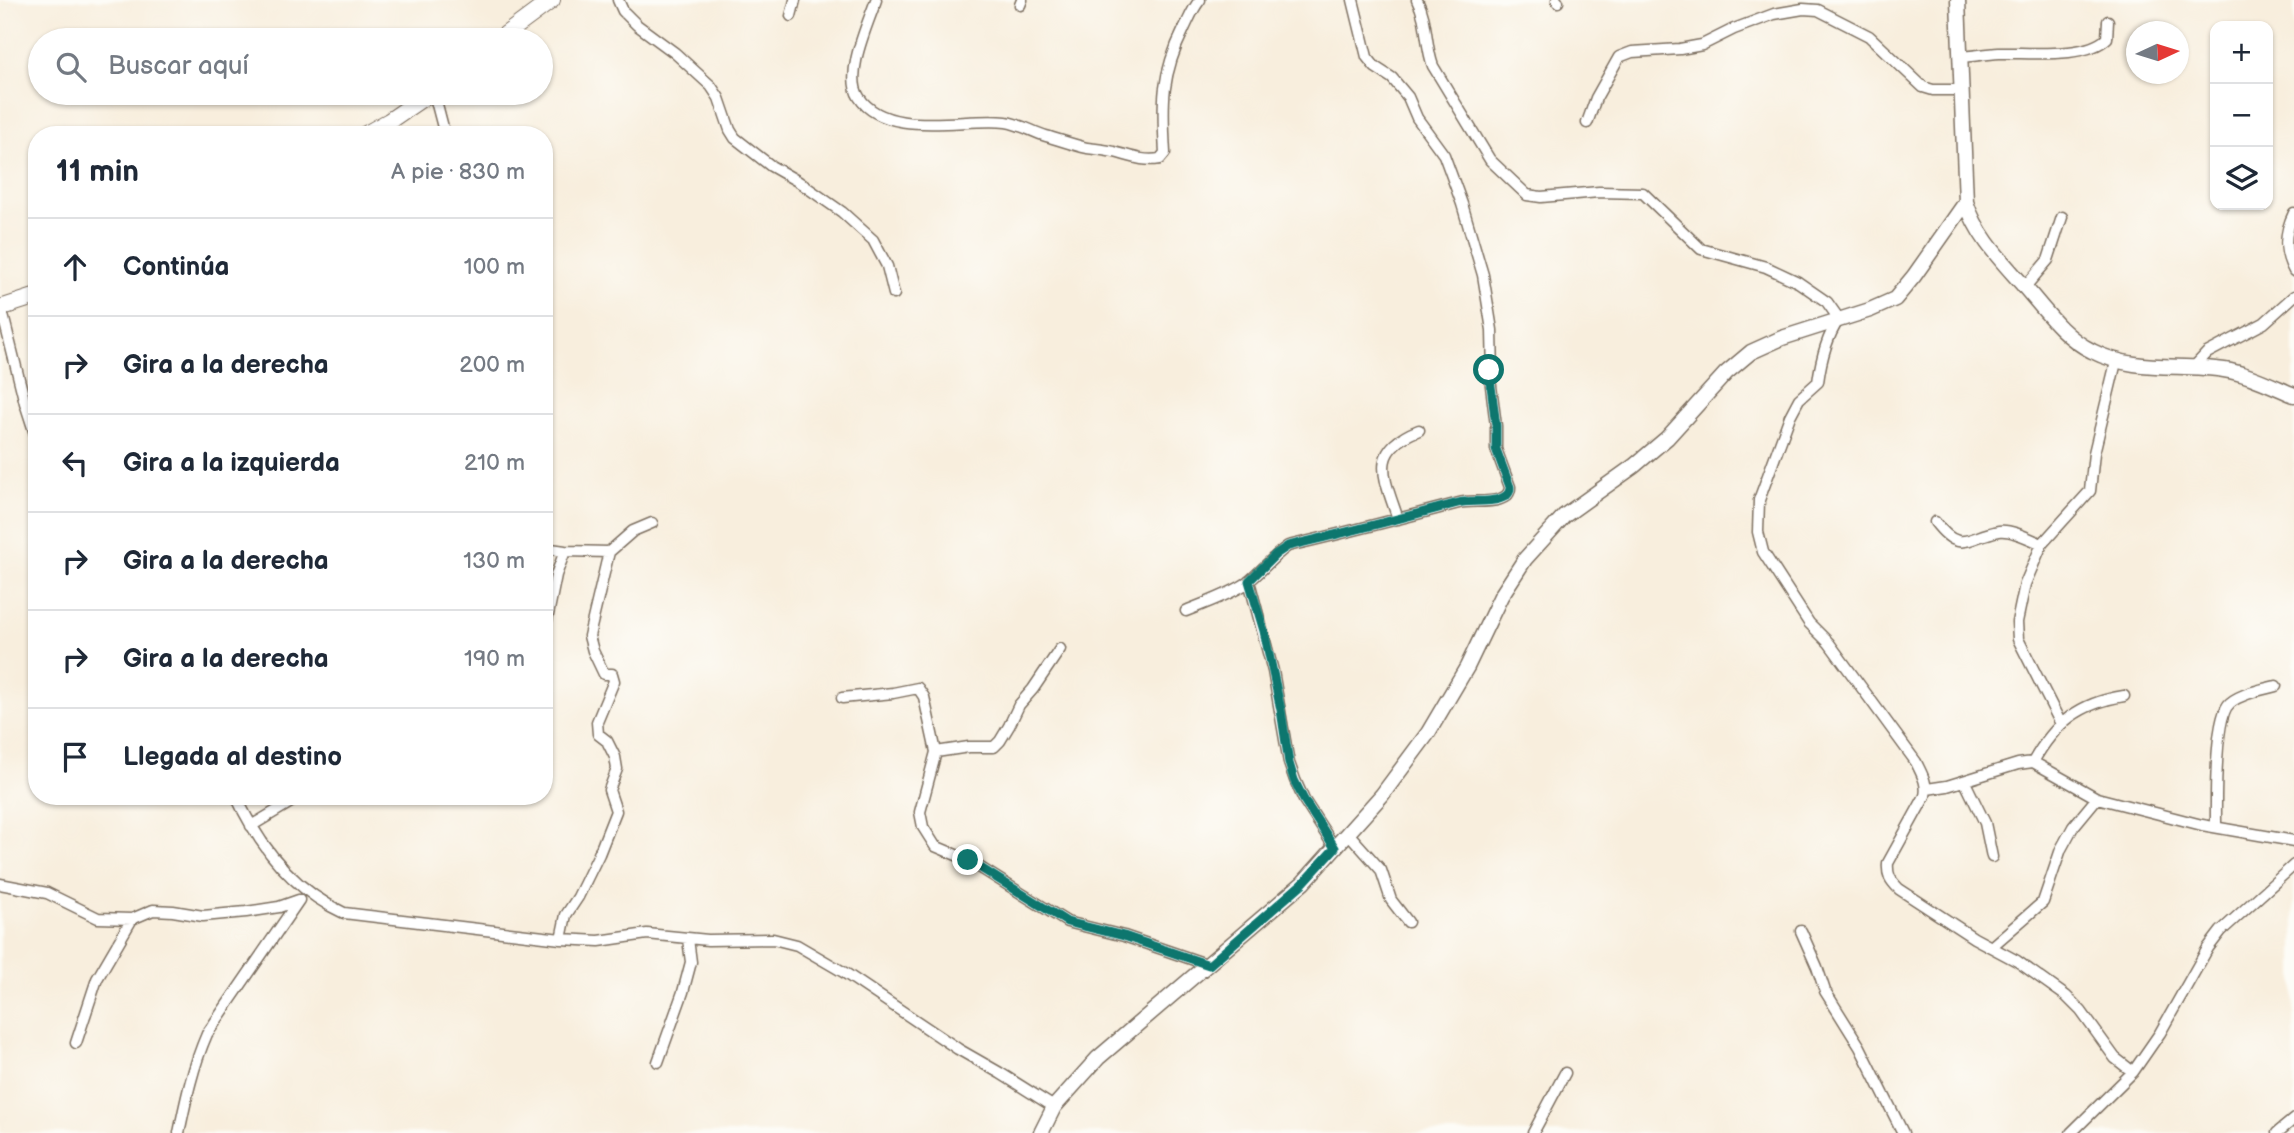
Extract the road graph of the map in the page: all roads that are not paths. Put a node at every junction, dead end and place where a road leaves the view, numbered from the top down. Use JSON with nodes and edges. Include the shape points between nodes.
{"nodes":[{"id":1,"x":552,"y":0,"type":"edge"},
{"id":2,"x":618,"y":0,"type":"edge"},
{"id":3,"x":795,"y":0,"type":"edge"},
{"id":4,"x":876,"y":0,"type":"edge"},
{"id":5,"x":1200,"y":0,"type":"edge"},
{"id":6,"x":1353,"y":0,"type":"edge"},
{"id":7,"x":1417,"y":0,"type":"edge"},
{"id":8,"x":1958,"y":0,"type":"edge"},
{"id":9,"x":791,"y":16,"type":"dead end"},
{"id":10,"x":2108,"y":21,"type":"dead end"},
{"id":11,"x":514,"y":28,"type":"edge"},
{"id":12,"x":1961,"y":57,"type":"junction"},
{"id":13,"x":1962,"y":90,"type":"junction"},
{"id":14,"x":414,"y":105,"type":"edge"},
{"id":15,"x":436,"y":105,"type":"edge"},
{"id":16,"x":1587,"y":123,"type":"dead end"},
{"id":17,"x":380,"y":126,"type":"edge"},
{"id":18,"x":442,"y":126,"type":"edge"},
{"id":19,"x":1966,"y":202,"type":"junction"},
{"id":20,"x":2294,"y":213,"type":"edge"},
{"id":21,"x":2062,"y":217,"type":"dead end"},
{"id":22,"x":2294,"y":271,"type":"edge"},
{"id":23,"x":2025,"y":287,"type":"junction"},
{"id":24,"x":894,"y":294,"type":"dead end"},
{"id":25,"x":2294,"y":296,"type":"edge"},
{"id":26,"x":28,"y":299,"type":"edge"},
{"id":27,"x":0,"y":308,"type":"edge"},
{"id":28,"x":1839,"y":319,"type":"junction"},
{"id":29,"x":2116,"y":362,"type":"junction"},
{"id":30,"x":2194,"y":368,"type":"junction"},
{"id":31,"x":1489,"y":370,"type":"dead end"},
{"id":32,"x":1491,"y":389,"type":"junction"},
{"id":33,"x":2294,"y":395,"type":"edge"},
{"id":34,"x":28,"y":412,"type":"edge"},
{"id":35,"x":1419,"y":430,"type":"dead end"},
{"id":36,"x":1398,"y":519,"type":"junction"},
{"id":37,"x":1935,"y":522,"type":"dead end"},
{"id":38,"x":652,"y":523,"type":"dead end"},
{"id":39,"x":2042,"y":544,"type":"junction"},
{"id":40,"x":553,"y":549,"type":"edge"},
{"id":41,"x":565,"y":551,"type":"junction"},
{"id":42,"x":609,"y":552,"type":"junction"},
{"id":43,"x":1249,"y":581,"type":"junction"},
{"id":44,"x":553,"y":592,"type":"edge"},
{"id":45,"x":1186,"y":611,"type":"dead end"},
{"id":46,"x":1060,"y":649,"type":"dead end"},
{"id":47,"x":2276,"y":686,"type":"dead end"},
{"id":48,"x":2124,"y":696,"type":"dead end"},
{"id":49,"x":842,"y":698,"type":"dead end"},
{"id":50,"x":2061,"y":723,"type":"junction"},
{"id":51,"x":936,"y":752,"type":"junction"},
{"id":52,"x":2033,"y":762,"type":"junction"},
{"id":53,"x":1965,"y":782,"type":"junction"},
{"id":54,"x":1927,"y":789,"type":"junction"},
{"id":55,"x":2097,"y":797,"type":"junction"},
{"id":56,"x":240,"y":805,"type":"edge"},
{"id":57,"x":286,"y":805,"type":"edge"},
{"id":58,"x":251,"y":826,"type":"junction"},
{"id":59,"x":2216,"y":827,"type":"junction"},
{"id":60,"x":1348,"y":833,"type":"junction"},
{"id":61,"x":2294,"y":841,"type":"edge"},
{"id":62,"x":1335,"y":848,"type":"junction"},
{"id":63,"x":1992,"y":857,"type":"dead end"},
{"id":64,"x":2294,"y":865,"type":"edge"},
{"id":65,"x":0,"y":884,"type":"edge"},
{"id":66,"x":303,"y":896,"type":"junction"},
{"id":67,"x":132,"y":919,"type":"junction"},
{"id":68,"x":1408,"y":922,"type":"dead end"},
{"id":69,"x":1801,"y":931,"type":"dead end"},
{"id":70,"x":561,"y":939,"type":"junction"},
{"id":71,"x":688,"y":939,"type":"junction"},
{"id":72,"x":1991,"y":947,"type":"junction"},
{"id":73,"x":1209,"y":965,"type":"junction"},
{"id":74,"x":76,"y":1043,"type":"dead end"},
{"id":75,"x":658,"y":1062,"type":"dead end"},
{"id":76,"x":2133,"y":1072,"type":"junction"},
{"id":77,"x":1565,"y":1073,"type":"dead end"},
{"id":78,"x":1054,"y":1107,"type":"junction"},
{"id":79,"x":2294,"y":1119,"type":"edge"},
{"id":80,"x":179,"y":1133,"type":"edge"},
{"id":81,"x":1041,"y":1133,"type":"edge"},
{"id":82,"x":1533,"y":1133,"type":"edge"},
{"id":83,"x":1903,"y":1133,"type":"edge"},
{"id":84,"x":2071,"y":1133,"type":"edge"},
{"id":85,"x":2277,"y":1133,"type":"edge"}],
"edges":[{"from":1,"to":11,"type":"main road"},
{"from":2,"to":24,"type":"street","via":[[637,25],[711,86],[735,138],[842,212],[873,240],[887,266]]},
{"from":3,"to":9,"type":"street"},
{"from":4,"to":5,"type":"street","via":[[855,77],[859,98],[873,111],[912,123],[1010,123],[1087,148],[1151,161],[1165,153],[1164,82],[1177,42]]},
{"from":6,"to":32,"type":"street","via":[[1367,57],[1408,97],[1444,155],[1462,204],[1483,275],[1492,330]]},
{"from":7,"to":28,"type":"street","via":[[1433,66],[1490,160],[1527,195],[1643,193],[1702,249],[1766,267],[1798,282],[1827,302]]},
{"from":8,"to":12,"type":"street"},
{"from":10,"to":12,"type":"street","via":[[2107,38],[2102,43],[2077,50]]},
{"from":12,"to":13,"type":"street"},
{"from":13,"to":16,"type":"street","via":[[1923,88],[1869,36],[1818,10],[1803,9],[1774,14],[1702,45],[1619,57]]},
{"from":13,"to":19,"type":"street"},
{"from":14,"to":17,"type":"main road"},
{"from":15,"to":18,"type":"street"},
{"from":19,"to":23,"type":"street","via":[[1979,232]]},
{"from":19,"to":28,"type":"street","via":[[1895,299]]},
{"from":20,"to":22,"type":"street","via":[[2285,232]]},
{"from":21,"to":23,"type":"street","via":[[2048,260]]},
{"from":23,"to":29,"type":"street","via":[[2073,340]]},
{"from":25,"to":30,"type":"street","via":[[2264,323],[2207,353]]},
{"from":26,"to":27,"type":"main road"},
{"from":27,"to":34,"type":"street"},
{"from":28,"to":54,"type":"street","via":[[1821,360],[1818,382],[1799,399],[1790,416],[1759,500],[1758,532],[1763,552],[1809,623],[1829,643],[1916,762]]},
{"from":28,"to":60,"type":"street","via":[[1751,352],[1668,438],[1564,516],[1525,559],[1501,596],[1429,733]]},
{"from":29,"to":30,"type":"street"},
{"from":29,"to":39,"type":"street","via":[[2094,453],[2090,491]]},
{"from":30,"to":33,"type":"street","via":[[2234,372]]},
{"from":31,"to":32,"type":"street"},
{"from":32,"to":36,"type":"street","via":[[1496,449],[1510,487],[1507,498],[1462,502]]},
{"from":35,"to":36,"type":"street","via":[[1395,441],[1384,456]]},
{"from":36,"to":43,"type":"street","via":[[1288,546]]},
{"from":37,"to":39,"type":"street","via":[[1944,534],[1962,542],[2003,531]]},
{"from":38,"to":42,"type":"street","via":[[633,531]]},
{"from":39,"to":50,"type":"street","via":[[2025,584],[2018,639]]},
{"from":40,"to":41,"type":"street"},
{"from":41,"to":42,"type":"street"},
{"from":41,"to":44,"type":"street"},
{"from":42,"to":70,"type":"street","via":[[589,643],[604,674],[612,674],[614,681],[597,722],[598,734],[615,757],[617,769],[609,790],[616,811],[566,915]]},
{"from":43,"to":45,"type":"street"},
{"from":43,"to":62,"type":"street","via":[[1271,661],[1294,780]]},
{"from":46,"to":51,"type":"street","via":[[994,747]]},
{"from":47,"to":59,"type":"street","via":[[2230,703],[2225,710],[2219,728]]},
{"from":48,"to":50,"type":"street","via":[[2100,700]]},
{"from":49,"to":51,"type":"street","via":[[918,688]]},
{"from":50,"to":52,"type":"street"},
{"from":51,"to":73,"type":"street","via":[[920,812],[935,846],[968,860],[1067,922]]},
{"from":52,"to":53,"type":"street"},
{"from":52,"to":55,"type":"street"},
{"from":53,"to":54,"type":"street"},
{"from":53,"to":63,"type":"street","via":[[1985,823]]},
{"from":54,"to":72,"type":"street","via":[[1887,872],[1899,889]]},
{"from":55,"to":59,"type":"street"},
{"from":55,"to":72,"type":"street","via":[[2061,849],[2043,902]]},
{"from":56,"to":58,"type":"street"},
{"from":57,"to":58,"type":"street"},
{"from":58,"to":66,"type":"street"},
{"from":59,"to":61,"type":"street"},
{"from":60,"to":62,"type":"street"},
{"from":60,"to":68,"type":"street","via":[[1381,870],[1391,900]]},
{"from":62,"to":73,"type":"street","via":[[1303,883]]},
{"from":64,"to":76,"type":"street","via":[[2208,947]]},
{"from":65,"to":67,"type":"street","via":[[47,893],[98,918]]},
{"from":66,"to":67,"type":"street","via":[[279,907],[246,912],[202,916],[153,910]]},
{"from":66,"to":70,"type":"street","via":[[344,913]]},
{"from":66,"to":80,"type":"street","via":[[207,1034],[194,1067]]},
{"from":67,"to":74,"type":"street","via":[[97,979]]},
{"from":69,"to":83,"type":"street","via":[[1825,991],[1860,1047]]},
{"from":70,"to":71,"type":"street","via":[[599,941],[647,934]]},
{"from":71,"to":75,"type":"street","via":[[691,962]]},
{"from":71,"to":78,"type":"street","via":[[773,939],[797,944]]},
{"from":72,"to":76,"type":"street","via":[[2066,996],[2115,1058]]},
{"from":73,"to":78,"type":"street","via":[[1098,1058]]},
{"from":76,"to":84,"type":"street"},
{"from":77,"to":82,"type":"street"},
{"from":78,"to":81,"type":"street"},
{"from":79,"to":85,"type":"street"}]}
